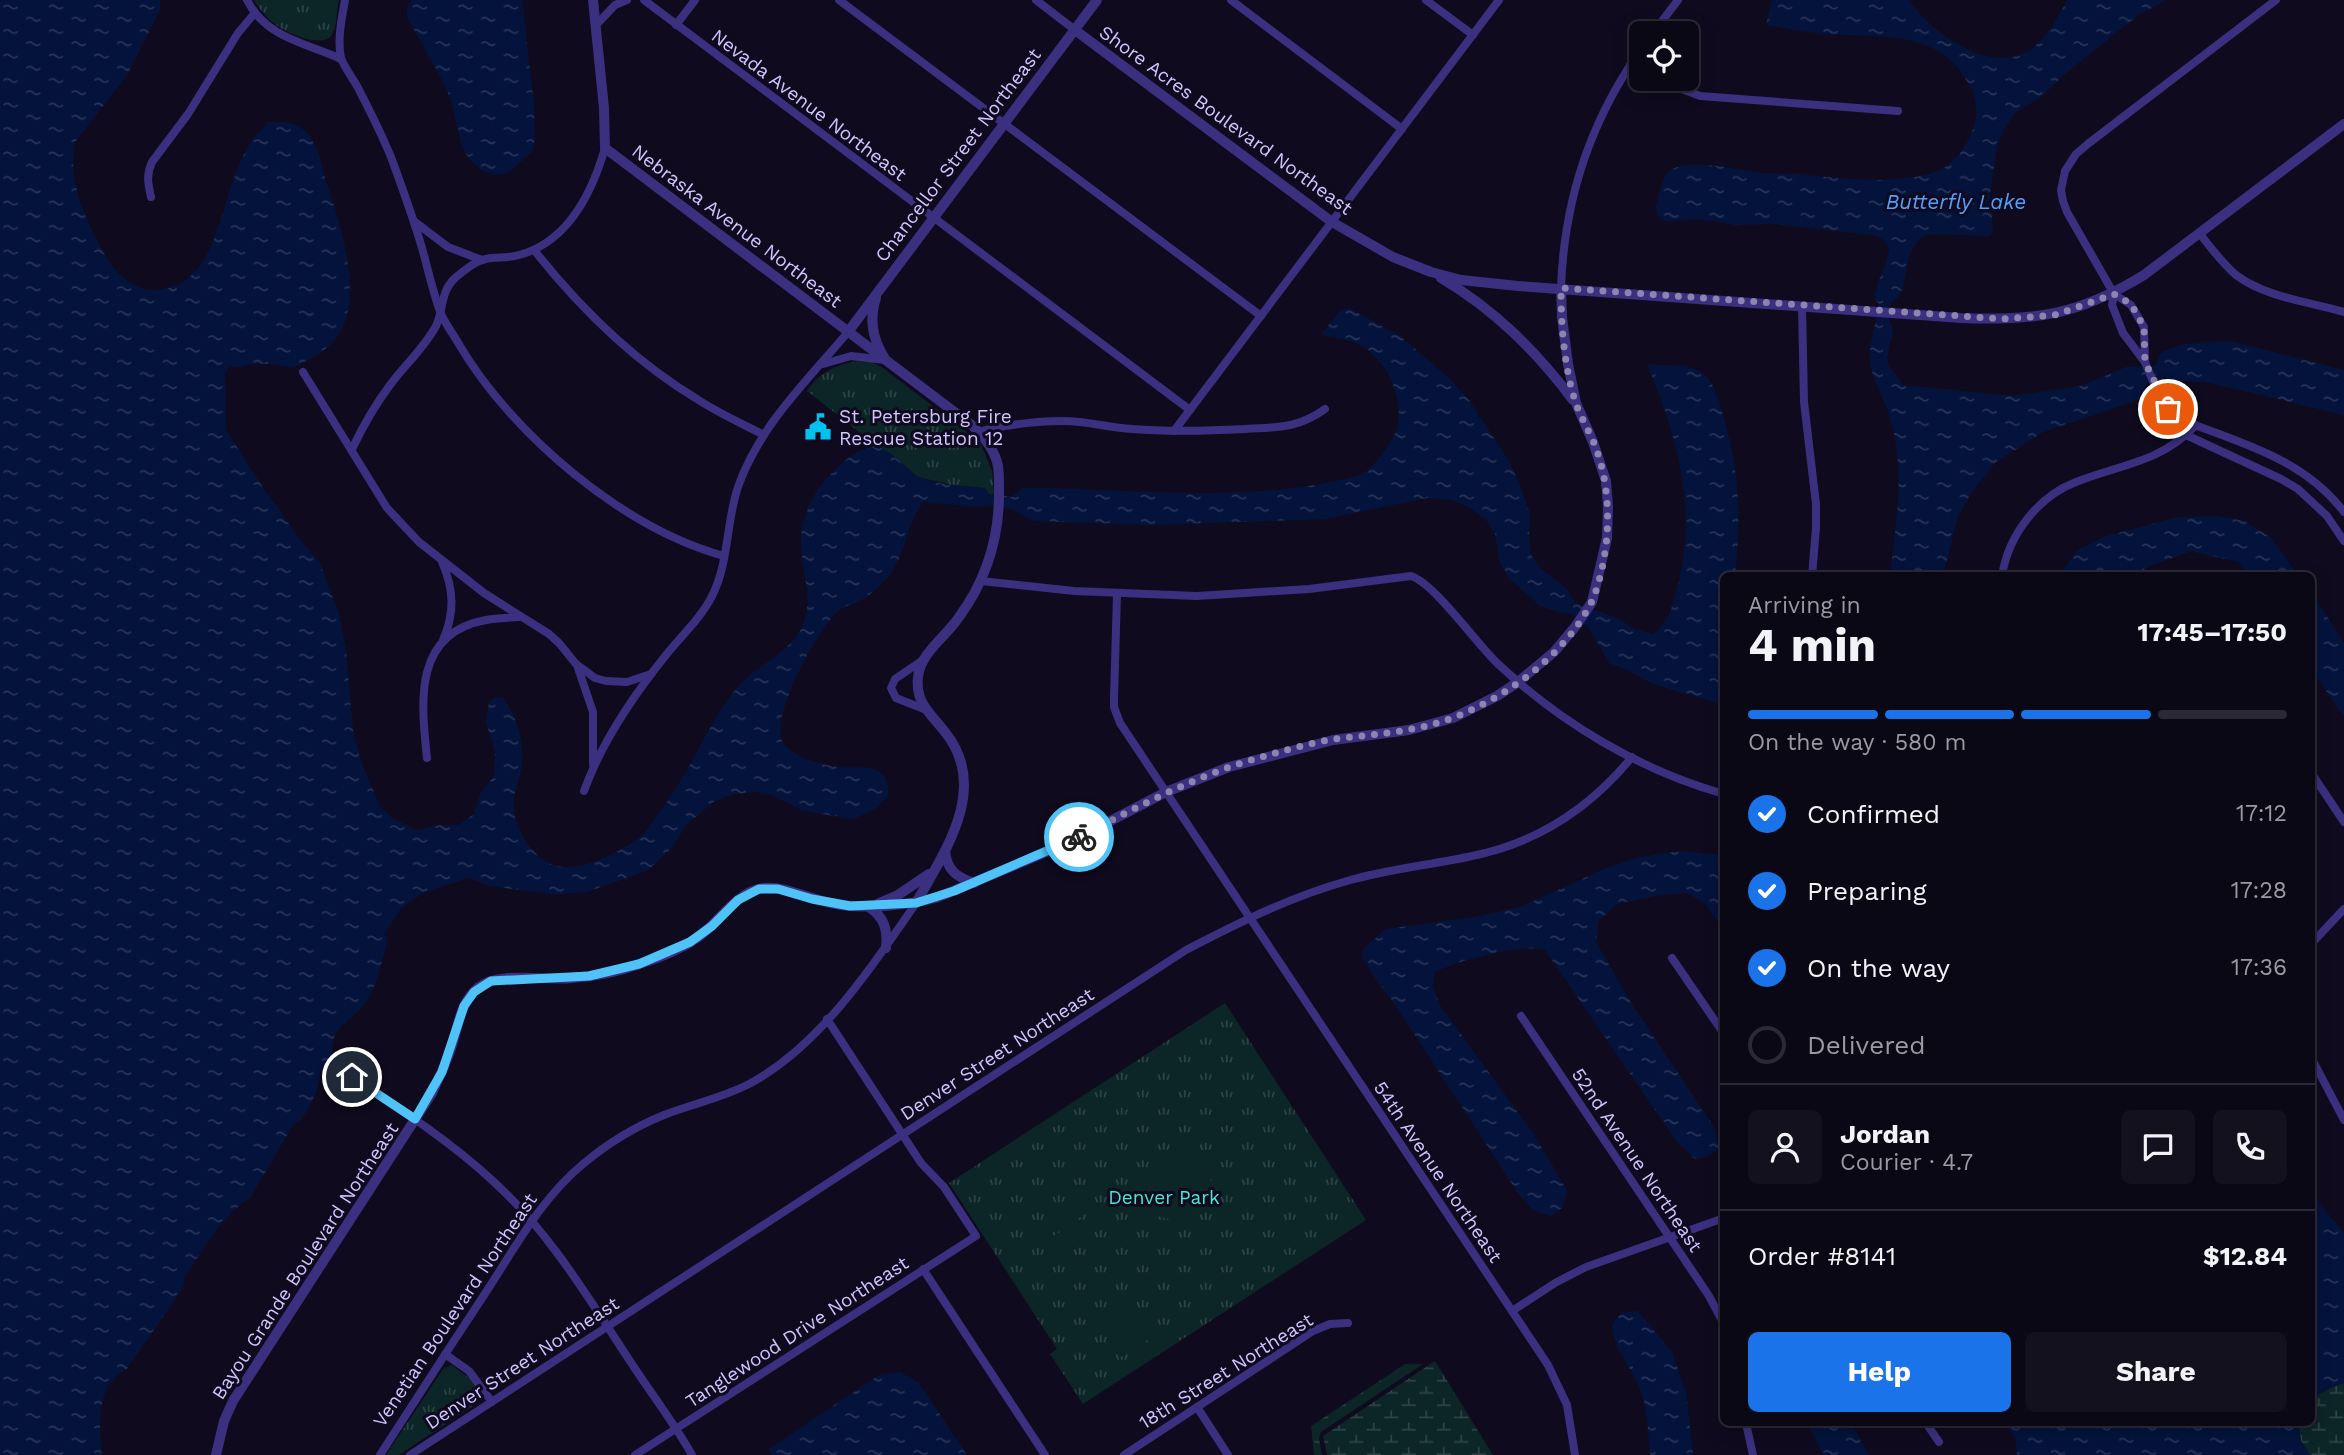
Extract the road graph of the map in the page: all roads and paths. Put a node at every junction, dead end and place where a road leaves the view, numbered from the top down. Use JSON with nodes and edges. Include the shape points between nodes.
{"nodes":[{"id":1,"x":247,"y":0,"type":"edge"},
{"id":2,"x":345,"y":0,"type":"edge"},
{"id":3,"x":593,"y":0,"type":"edge"},
{"id":4,"x":627,"y":0,"type":"edge"},
{"id":5,"x":643,"y":0,"type":"edge"},
{"id":6,"x":695,"y":0,"type":"edge"},
{"id":7,"x":839,"y":0,"type":"edge"},
{"id":8,"x":1035,"y":0,"type":"edge"},
{"id":9,"x":1097,"y":0,"type":"edge"},
{"id":10,"x":1231,"y":0,"type":"edge"},
{"id":11,"x":1426,"y":0,"type":"edge"},
{"id":12,"x":1499,"y":0,"type":"edge"},
{"id":13,"x":1678,"y":0,"type":"edge"},
{"id":14,"x":2276,"y":0,"type":"edge"},
{"id":15,"x":254,"y":14,"type":"junction"},
{"id":16,"x":1662,"y":21,"type":"edge"},
{"id":17,"x":597,"y":24,"type":"junction"},
{"id":18,"x":676,"y":25,"type":"junction"},
{"id":19,"x":1075,"y":30,"type":"junction"},
{"id":20,"x":1473,"y":35,"type":"junction"},
{"id":21,"x":341,"y":59,"type":"junction"},
{"id":22,"x":1629,"y":67,"type":"edge"},
{"id":23,"x":1687,"y":91,"type":"edge"},
{"id":24,"x":1898,"y":111,"type":"dead end"},
{"id":25,"x":1004,"y":124,"type":"junction"},
{"id":26,"x":2344,"y":124,"type":"edge"},
{"id":27,"x":1402,"y":129,"type":"junction"},
{"id":28,"x":605,"y":148,"type":"junction"},
{"id":29,"x":151,"y":197,"type":"dead end"},
{"id":30,"x":933,"y":218,"type":"junction"},
{"id":31,"x":415,"y":222,"type":"junction"},
{"id":32,"x":1332,"y":222,"type":"junction"},
{"id":33,"x":2200,"y":234,"type":"junction"},
{"id":34,"x":534,"y":250,"type":"junction"},
{"id":35,"x":482,"y":260,"type":"junction"},
{"id":36,"x":1431,"y":272,"type":"junction"},
{"id":37,"x":1561,"y":288,"type":"junction"},
{"id":38,"x":877,"y":292,"type":"junction"},
{"id":39,"x":2114,"y":294,"type":"junction"},
{"id":40,"x":1802,"y":306,"type":"junction"},
{"id":41,"x":2344,"y":312,"type":"edge"},
{"id":42,"x":441,"y":314,"type":"junction"},
{"id":43,"x":1261,"y":316,"type":"junction"},
{"id":44,"x":848,"y":332,"type":"junction"},
{"id":45,"x":886,"y":360,"type":"junction"},
{"id":46,"x":2145,"y":362,"type":"junction"},
{"id":47,"x":820,"y":365,"type":"junction"},
{"id":48,"x":303,"y":372,"type":"dead end"},
{"id":49,"x":1576,"y":403,"type":"junction"},
{"id":50,"x":1325,"y":409,"type":"dead end"},
{"id":51,"x":2168,"y":409,"type":"junction"},
{"id":52,"x":1190,"y":410,"type":"junction"},
{"id":53,"x":2196,"y":425,"type":"junction"},
{"id":54,"x":1174,"y":431,"type":"junction"},
{"id":55,"x":979,"y":432,"type":"junction"},
{"id":56,"x":764,"y":435,"type":"junction"},
{"id":57,"x":2186,"y":435,"type":"junction"},
{"id":58,"x":352,"y":449,"type":"junction"},
{"id":59,"x":2343,"y":509,"type":"edge"},
{"id":60,"x":2327,"y":516,"type":"junction"},
{"id":61,"x":2344,"y":541,"type":"edge"},
{"id":62,"x":724,"y":556,"type":"junction"},
{"id":63,"x":440,"y":559,"type":"junction"},
{"id":64,"x":1812,"y":572,"type":"edge"},
{"id":65,"x":2003,"y":572,"type":"edge"},
{"id":66,"x":981,"y":580,"type":"junction"},
{"id":67,"x":1117,"y":594,"type":"junction"},
{"id":68,"x":519,"y":617,"type":"junction"},
{"id":69,"x":442,"y":643,"type":"junction"},
{"id":70,"x":923,"y":660,"type":"junction"},
{"id":71,"x":576,"y":664,"type":"junction"},
{"id":72,"x":651,"y":674,"type":"junction"},
{"id":73,"x":1518,"y":682,"type":"junction"},
{"id":74,"x":925,"y":709,"type":"junction"},
{"id":75,"x":1632,"y":757,"type":"junction"},
{"id":76,"x":427,"y":758,"type":"dead end"},
{"id":77,"x":593,"y":767,"type":"junction"},
{"id":78,"x":2315,"y":778,"type":"edge"},
{"id":79,"x":584,"y":791,"type":"dead end"},
{"id":80,"x":1166,"y":792,"type":"junction"},
{"id":81,"x":1720,"y":793,"type":"edge"},
{"id":82,"x":2344,"y":822,"type":"edge"},
{"id":83,"x":945,"y":851,"type":"junction"},
{"id":84,"x":935,"y":869,"type":"junction"},
{"id":85,"x":974,"y":883,"type":"junction"},
{"id":86,"x":916,"y":903,"type":"junction"},
{"id":87,"x":869,"y":906,"type":"junction"},
{"id":88,"x":2344,"y":909,"type":"edge"},
{"id":89,"x":1248,"y":918,"type":"junction"},
{"id":90,"x":2315,"y":940,"type":"edge"},
{"id":91,"x":886,"y":948,"type":"junction"},
{"id":92,"x":1672,"y":958,"type":"dead end"},
{"id":93,"x":1521,"y":1016,"type":"dead end"},
{"id":94,"x":827,"y":1019,"type":"junction"},
{"id":95,"x":1720,"y":1028,"type":"edge"},
{"id":96,"x":2315,"y":1065,"type":"edge"},
{"id":97,"x":352,"y":1077,"type":"dead end"},
{"id":98,"x":415,"y":1119,"type":"junction"},
{"id":99,"x":2344,"y":1120,"type":"edge"},
{"id":100,"x":902,"y":1134,"type":"junction"},
{"id":101,"x":1720,"y":1219,"type":"edge"},
{"id":102,"x":532,"y":1222,"type":"junction"},
{"id":103,"x":1669,"y":1237,"type":"junction"},
{"id":104,"x":923,"y":1269,"type":"junction"},
{"id":105,"x":1512,"y":1311,"type":"junction"},
{"id":106,"x":1720,"y":1317,"type":"edge"},
{"id":107,"x":1348,"y":1323,"type":"dead end"},
{"id":108,"x":607,"y":1326,"type":"junction"},
{"id":109,"x":445,"y":1354,"type":"junction"},
{"id":110,"x":492,"y":1402,"type":"junction"},
{"id":111,"x":1197,"y":1407,"type":"junction"},
{"id":112,"x":1747,"y":1426,"type":"edge"},
{"id":113,"x":1928,"y":1426,"type":"edge"},
{"id":114,"x":674,"y":1429,"type":"junction"},
{"id":115,"x":1939,"y":1442,"type":"dead end"},
{"id":116,"x":216,"y":1455,"type":"edge"},
{"id":117,"x":380,"y":1455,"type":"edge"},
{"id":118,"x":410,"y":1455,"type":"edge"},
{"id":119,"x":635,"y":1455,"type":"edge"},
{"id":120,"x":692,"y":1455,"type":"edge"},
{"id":121,"x":1045,"y":1455,"type":"edge"},
{"id":122,"x":1124,"y":1455,"type":"edge"},
{"id":123,"x":1228,"y":1455,"type":"edge"},
{"id":124,"x":1575,"y":1455,"type":"edge"},
{"id":125,"x":1752,"y":1455,"type":"edge"}],
"edges":[{"from":1,"to":15,"type":"street"},
{"from":2,"to":21,"type":"street"},
{"from":3,"to":17,"type":"street"},
{"from":4,"to":17,"type":"street","via":[[615,5]]},
{"from":5,"to":18,"type":"street","name":"Nevada Avenue Northeast"},
{"from":6,"to":18,"type":"street"},
{"from":7,"to":25,"type":"street"},
{"from":8,"to":19,"type":"street","name":"Shore Acres Boulevard Northeast"},
{"from":9,"to":19,"type":"street","name":"Chancellor Street Northeast"},
{"from":10,"to":27,"type":"street"},
{"from":11,"to":20,"type":"street"},
{"from":12,"to":20,"type":"street"},
{"from":13,"to":16,"type":"street"},
{"from":14,"to":39,"type":"street","via":[[2069,163],[2062,181],[2063,201]]},
{"from":15,"to":21,"type":"street","via":[[286,38]]},
{"from":15,"to":29,"type":"street","via":[[152,162],[147,181]]},
{"from":17,"to":28,"type":"street"},
{"from":18,"to":30,"type":"street","name":"Nevada Avenue Northeast"},
{"from":19,"to":25,"type":"street","name":"Chancellor Street Northeast"},
{"from":19,"to":32,"type":"street","name":"Shore Acres Boulevard Northeast"},
{"from":20,"to":27,"type":"street"},
{"from":21,"to":31,"type":"street","via":[[385,145]]},
{"from":22,"to":37,"type":"street","via":[[1597,127],[1579,174],[1567,221]]},
{"from":23,"to":24,"type":"street","via":[[1700,96]]},
{"from":25,"to":30,"type":"street","name":"Chancellor Street Northeast"},
{"from":25,"to":43,"type":"street"},
{"from":26,"to":33,"type":"street","name":"Shore Acres Boulevard Northeast"},
{"from":27,"to":32,"type":"street"},
{"from":28,"to":34,"type":"street","via":[[591,190],[575,216]]},
{"from":28,"to":44,"type":"street","name":"Nebraska Avenue Northeast"},
{"from":30,"to":38,"type":"street","name":"Chancellor Street Northeast"},
{"from":30,"to":52,"type":"street","name":"Nevada Avenue Northeast"},
{"from":31,"to":35,"type":"street","via":[[448,247]]},
{"from":31,"to":42,"type":"street"},
{"from":32,"to":36,"type":"street","name":"Shore Acres Boulevard Northeast","via":[[1393,257]]},
{"from":32,"to":43,"type":"street"},
{"from":33,"to":39,"type":"street","name":"Shore Acres Boulevard Northeast"},
{"from":33,"to":41,"type":"street","via":[[2238,276],[2263,289]]},
{"from":34,"to":35,"type":"street"},
{"from":34,"to":56,"type":"street","via":[[588,313],[640,360],[696,399]]},
{"from":35,"to":42,"type":"street","via":[[445,290]]},
{"from":36,"to":37,"type":"street","name":"Shore Acres Boulevard Northeast","via":[[1461,280]]},
{"from":36,"to":49,"type":"street","via":[[1508,326]]},
{"from":37,"to":40,"type":"street","name":"Shore Acres Boulevard Northeast"},
{"from":37,"to":49,"type":"street","via":[[1564,342]]},
{"from":38,"to":44,"type":"street","name":"Chancellor Street Northeast"},
{"from":38,"to":45,"type":"street","via":[[872,324]]},
{"from":39,"to":40,"type":"street","name":"Shore Acres Boulevard Northeast","via":[[2055,315],[2030,318]]},
{"from":39,"to":46,"type":"street","via":[[2112,305],[2123,333]]},
{"from":39,"to":46,"type":"street","via":[[2131,304],[2144,327]]},
{"from":40,"to":64,"type":"street","via":[[1804,402],[1816,504]]},
{"from":42,"to":58,"type":"street","via":[[428,339],[373,410]]},
{"from":42,"to":62,"type":"street","via":[[471,365],[505,409],[556,458],[634,515]]},
{"from":43,"to":52,"type":"street"},
{"from":44,"to":45,"type":"street"},
{"from":44,"to":47,"type":"street"},
{"from":45,"to":47,"type":"street","via":[[850,356]]},
{"from":45,"to":55,"type":"street"},
{"from":46,"to":51,"type":"street"},
{"from":47,"to":56,"type":"street"},
{"from":48,"to":58,"type":"street"},
{"from":49,"to":73,"type":"street","via":[[1606,481],[1607,538],[1591,602],[1545,660]]},
{"from":50,"to":54,"type":"street","via":[[1293,426]]},
{"from":51,"to":53,"type":"street"},
{"from":51,"to":57,"type":"street"},
{"from":52,"to":54,"type":"street"},
{"from":53,"to":57,"type":"street"},
{"from":53,"to":59,"type":"street","via":[[2292,465]]},
{"from":54,"to":55,"type":"street","via":[[1063,422],[1002,425]]},
{"from":55,"to":66,"type":"street","via":[[998,466],[999,495],[992,551]]},
{"from":56,"to":62,"type":"street","via":[[737,490]]},
{"from":57,"to":60,"type":"street","via":[[2281,479]]},
{"from":57,"to":65,"type":"street","via":[[2162,453],[2072,483],[2050,498],[2025,520]]},
{"from":58,"to":63,"type":"street","via":[[387,508]]},
{"from":59,"to":60,"type":"street"},
{"from":60,"to":61,"type":"street"},
{"from":62,"to":72,"type":"street","via":[[713,596]]},
{"from":63,"to":68,"type":"street"},
{"from":63,"to":69,"type":"street","via":[[453,603]]},
{"from":66,"to":67,"type":"street"},
{"from":66,"to":70,"type":"street","via":[[958,619]]},
{"from":67,"to":73,"type":"street","via":[[1251,594],[1411,576],[1426,583]]},
{"from":67,"to":80,"type":"street","name":"54th Avenue Northeast","via":[[1114,707]]},
{"from":68,"to":69,"type":"street","via":[[483,621]]},
{"from":68,"to":71,"type":"street","via":[[549,634]]},
{"from":69,"to":76,"type":"street","via":[[426,669],[422,693]]},
{"from":70,"to":74,"type":"street","via":[[917,686]]},
{"from":70,"to":74,"type":"street","via":[[895,679],[891,688],[896,698]]},
{"from":71,"to":72,"type":"street","via":[[606,681],[627,682]]},
{"from":71,"to":77,"type":"street","via":[[593,712]]},
{"from":72,"to":77,"type":"street"},
{"from":73,"to":75,"type":"street","via":[[1578,728]]},
{"from":73,"to":80,"type":"street","via":[[1443,721],[1290,749],[1229,766]]},
{"from":74,"to":83,"type":"street","via":[[953,744],[964,780],[960,817]]},
{"from":75,"to":81,"type":"street"},
{"from":75,"to":89,"type":"street","name":"Denver Street Northeast","via":[[1585,805],[1518,844],[1348,881]]},
{"from":77,"to":79,"type":"street"},
{"from":78,"to":82,"type":"street"},
{"from":80,"to":85,"type":"street","via":[[1068,843]]},
{"from":80,"to":89,"type":"street","name":"54th Avenue Northeast"},
{"from":83,"to":84,"type":"street"},
{"from":83,"to":85,"type":"street","via":[[954,874]]},
{"from":84,"to":86,"type":"street"},
{"from":84,"to":87,"type":"street","via":[[898,895]]},
{"from":85,"to":86,"type":"street"},
{"from":86,"to":87,"type":"street","name":"Bayou Grande Boulevard Northeast"},
{"from":86,"to":91,"type":"street","name":"Venetian Boulevard Northeast"},
{"from":87,"to":91,"type":"street","via":[[885,925]]},
{"from":87,"to":98,"type":"street","name":"Bayou Grande Boulevard Northeast","via":[[833,904],[778,889],[759,889],[738,900],[690,942],[639,964],[589,976],[485,983],[464,1006],[442,1072]]},
{"from":88,"to":90,"type":"street"},
{"from":89,"to":100,"type":"street","name":"Denver Street Northeast","via":[[1186,950]]},
{"from":89,"to":105,"type":"street","name":"54th Avenue Northeast"},
{"from":91,"to":94,"type":"street","name":"Venetian Boulevard Northeast"},
{"from":92,"to":95,"type":"street"},
{"from":93,"to":103,"type":"street","name":"52nd Avenue Northeast"},
{"from":94,"to":100,"type":"street"},
{"from":94,"to":102,"type":"street","name":"Venetian Boulevard Northeast","via":[[786,1059],[750,1083],[664,1115],[614,1141],[580,1166]]},
{"from":96,"to":99,"type":"street"},
{"from":97,"to":98,"type":"street"},
{"from":98,"to":102,"type":"street","via":[[495,1183]]},
{"from":98,"to":116,"type":"street","name":"Bayou Grande Boulevard Northeast","via":[[243,1384],[224,1421]]},
{"from":100,"to":104,"type":"street","name":"Tanglewood Drive Northeast","via":[[976,1236]]},
{"from":100,"to":108,"type":"street","name":"Denver Street Northeast"},
{"from":101,"to":103,"type":"street"},
{"from":102,"to":108,"type":"street"},
{"from":102,"to":109,"type":"street","name":"Venetian Boulevard Northeast"},
{"from":103,"to":105,"type":"street","via":[[1579,1270]]},
{"from":103,"to":106,"type":"street","name":"52nd Avenue Northeast"},
{"from":104,"to":114,"type":"street","name":"Tanglewood Drive Northeast"},
{"from":104,"to":121,"type":"street"},
{"from":105,"to":124,"type":"street","name":"54th Avenue Northeast","via":[[1559,1385]]},
{"from":107,"to":111,"type":"street","name":"18th Street Northeast","via":[[1313,1331]]},
{"from":108,"to":110,"type":"street","name":"Denver Street Northeast"},
{"from":108,"to":114,"type":"street"},
{"from":109,"to":110,"type":"street","via":[[469,1371]]},
{"from":109,"to":117,"type":"street","name":"Venetian Boulevard Northeast"},
{"from":110,"to":118,"type":"street","name":"Denver Street Northeast"},
{"from":111,"to":122,"type":"street","name":"18th Street Northeast"},
{"from":111,"to":123,"type":"street"},
{"from":112,"to":125,"type":"street"},
{"from":113,"to":115,"type":"street"},
{"from":114,"to":119,"type":"street","name":"Tanglewood Drive Northeast"},
{"from":114,"to":120,"type":"street"}]}
